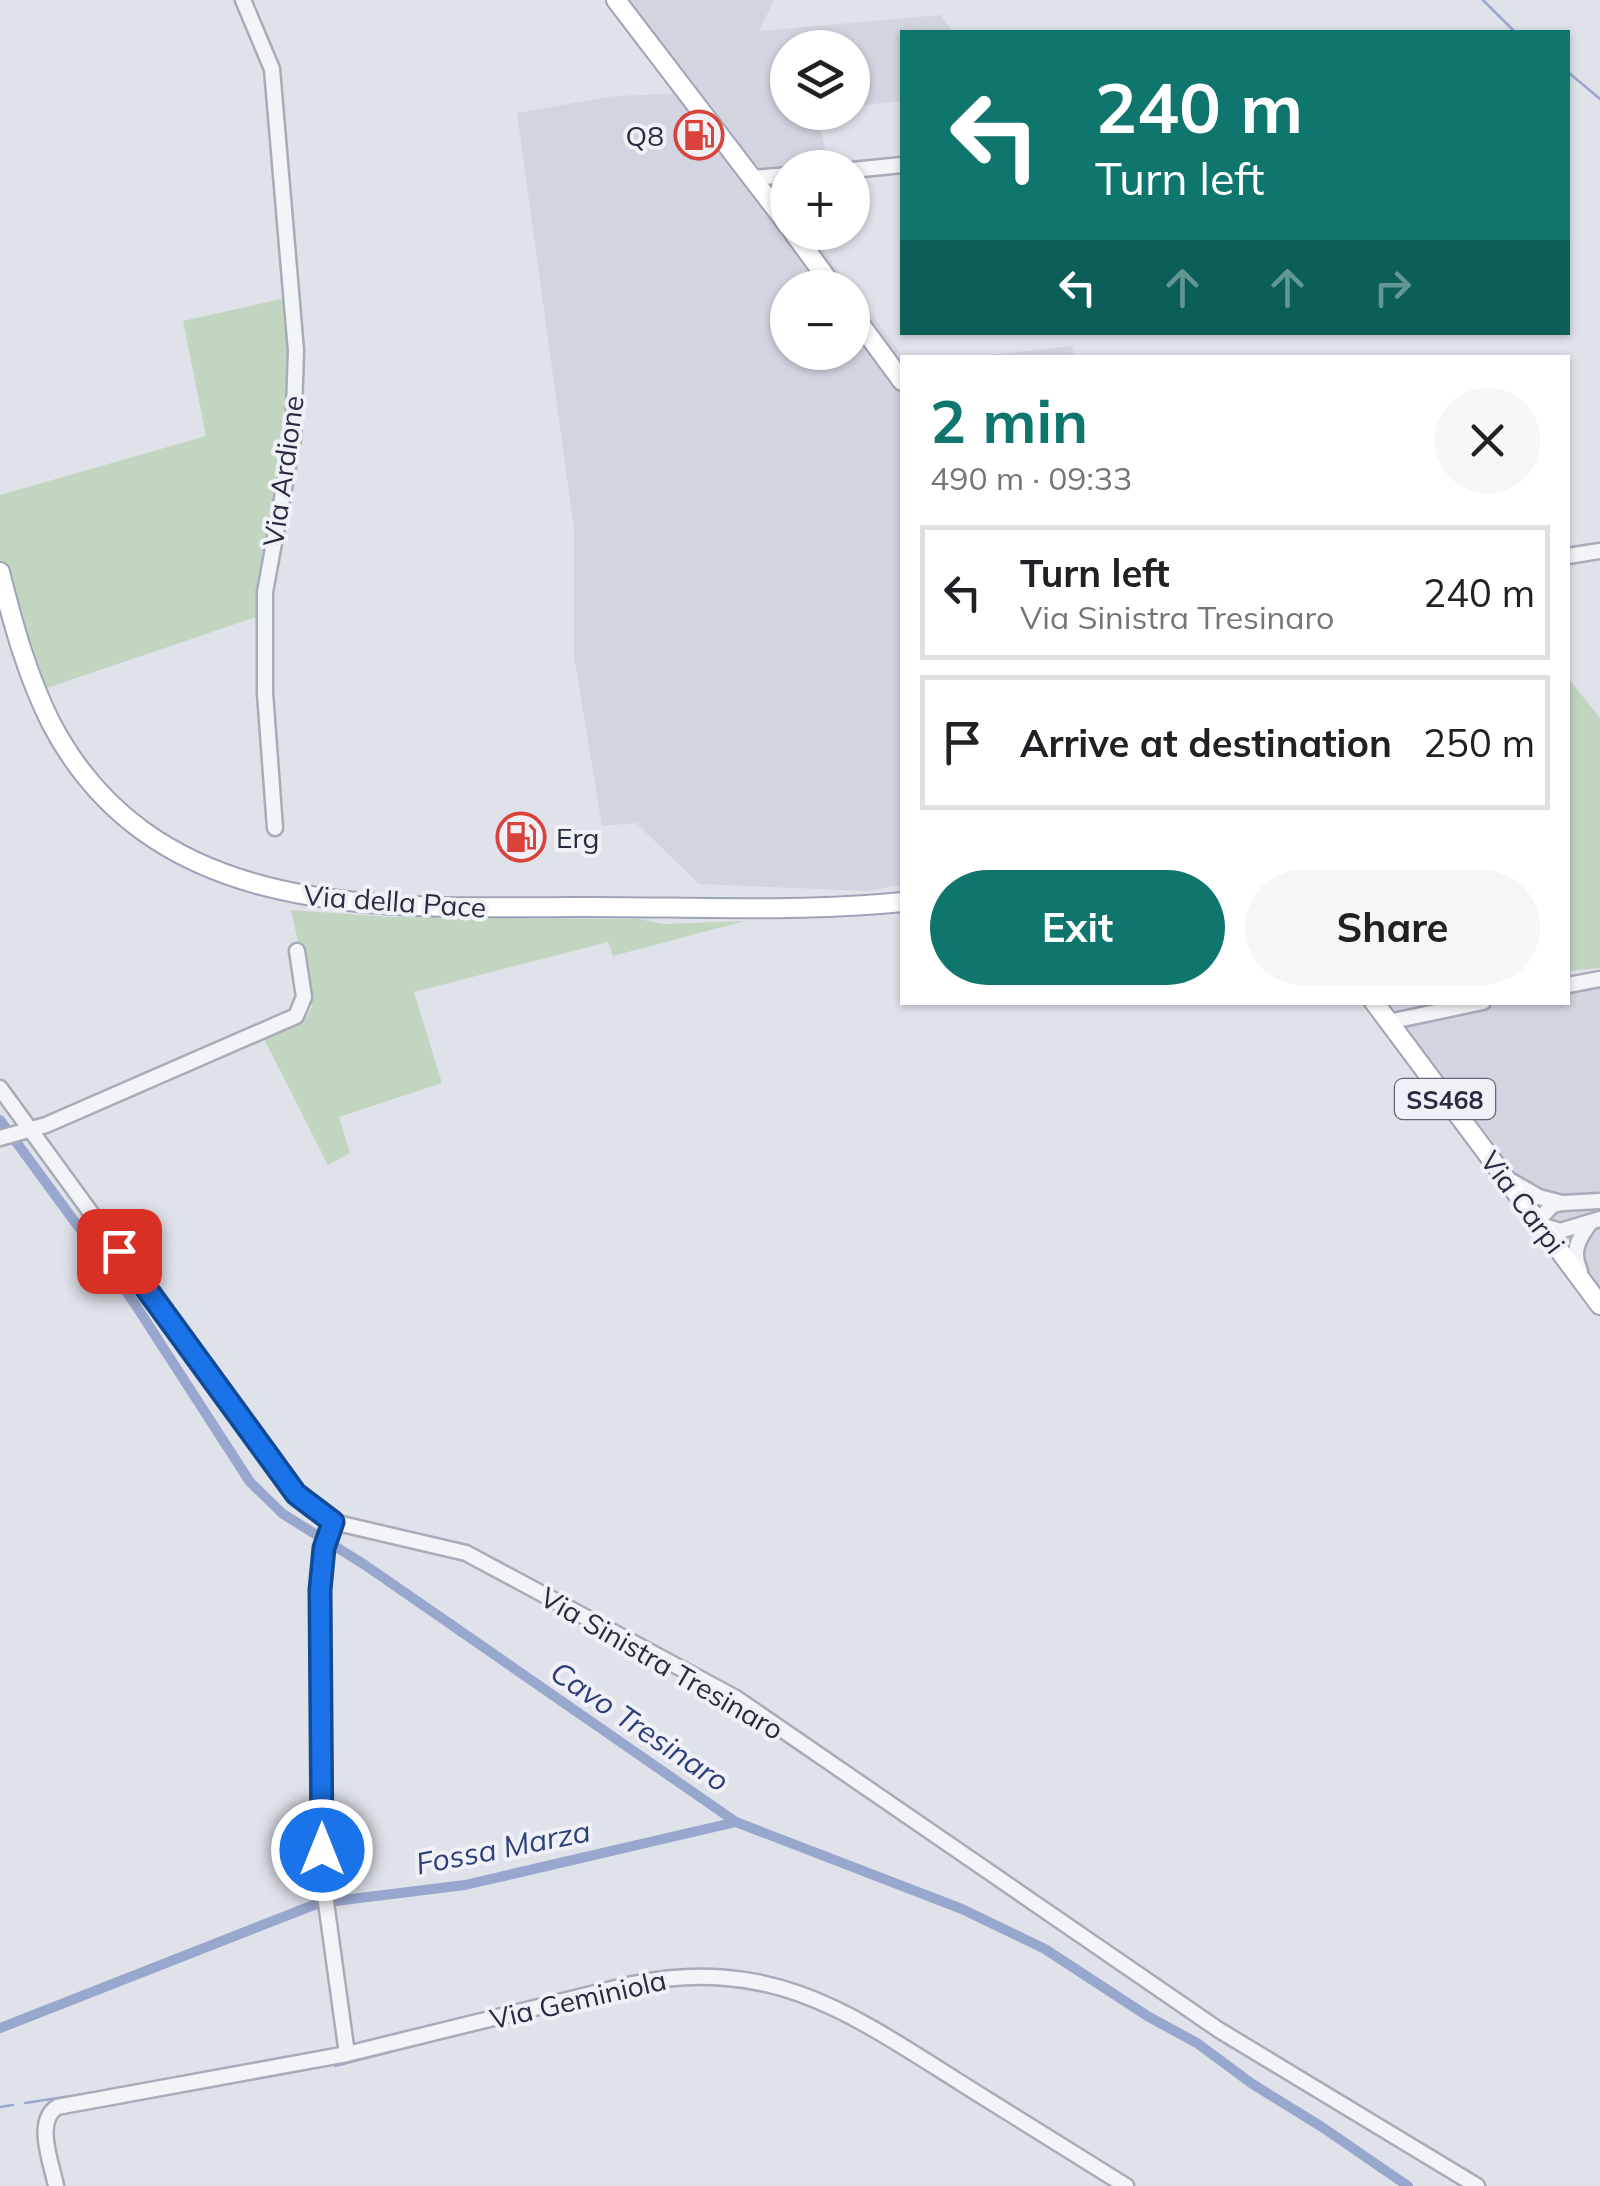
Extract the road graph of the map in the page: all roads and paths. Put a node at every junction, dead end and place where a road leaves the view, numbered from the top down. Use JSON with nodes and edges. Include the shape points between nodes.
{"nodes":[{"id":1,"x":242,"y":0,"type":"edge"},
{"id":2,"x":616,"y":0,"type":"edge"},
{"id":3,"x":900,"y":165,"type":"edge"},
{"id":4,"x":870,"y":168,"type":"edge"},
{"id":5,"x":770,"y":177,"type":"edge"},
{"id":6,"x":753,"y":178,"type":"junction"},
{"id":7,"x":770,"y":201,"type":"edge"},
{"id":8,"x":870,"y":337,"type":"edge"},
{"id":9,"x":900,"y":378,"type":"edge"},
{"id":10,"x":1598,"y":551,"type":"edge"},
{"id":11,"x":1570,"y":556,"type":"edge"},
{"id":12,"x":0,"y":572,"type":"edge"},
{"id":13,"x":274,"y":828,"type":"dead end"},
{"id":14,"x":900,"y":902,"type":"edge"},
{"id":15,"x":297,"y":951,"type":"dead end"},
{"id":16,"x":1600,"y":979,"type":"edge"},
{"id":17,"x":1570,"y":985,"type":"edge"},
{"id":18,"x":1376,"y":1005,"type":"edge"},
{"id":19,"x":1469,"y":1005,"type":"edge"},
{"id":20,"x":1388,"y":1022,"type":"junction"},
{"id":21,"x":0,"y":1088,"type":"edge"},
{"id":22,"x":28,"y":1130,"type":"junction"},
{"id":23,"x":1,"y":1138,"type":"edge"},
{"id":24,"x":1504,"y":1174,"type":"junction"},
{"id":25,"x":1600,"y":1201,"type":"edge"},
{"id":26,"x":1563,"y":1203,"type":"junction"},
{"id":27,"x":1596,"y":1221,"type":"edge"},
{"id":28,"x":1541,"y":1225,"type":"junction"},
{"id":29,"x":1588,"y":1289,"type":"junction"},
{"id":30,"x":1600,"y":1305,"type":"edge"},
{"id":31,"x":329,"y":1535,"type":"junction"},
{"id":32,"x":347,"y":2054,"type":"junction"},
{"id":33,"x":1118,"y":2184,"type":"edge"},
{"id":34,"x":56,"y":2186,"type":"edge"},
{"id":35,"x":1478,"y":2186,"type":"edge"}],
"edges":[{"from":1,"to":13,"type":"street","name":"Via Ardione","via":[[272,69],[296,351],[293,439],[264,592]]},
{"from":2,"to":6,"type":"main road"},
{"from":3,"to":4,"type":"street"},
{"from":5,"to":6,"type":"street"},
{"from":6,"to":7,"type":"main road"},
{"from":8,"to":9,"type":"main road"},
{"from":10,"to":11,"type":"street"},
{"from":12,"to":14,"type":"main road","name":"Via della Pace","via":[[31,678],[68,751],[137,824],[218,872],[290,894],[402,906]]},
{"from":15,"to":22,"type":"street","via":[[304,998],[296,1016]]},
{"from":16,"to":17,"type":"street"},
{"from":18,"to":20,"type":"main road","name":"Via Carpi","number":"SS468"},
{"from":19,"to":20,"type":"street"},
{"from":20,"to":24,"type":"main road","name":"Via Carpi","number":"SS468"},
{"from":21,"to":22,"type":"street","name":"Via Sinistra Tresinaro"},
{"from":22,"to":23,"type":"street"},
{"from":22,"to":31,"type":"street","name":"Via Sinistra Tresinaro"},
{"from":24,"to":26,"type":"street","via":[[1539,1197]]},
{"from":24,"to":28,"type":"main road","name":"Via Carpi","number":"SS468"},
{"from":25,"to":26,"type":"street"},
{"from":26,"to":28,"type":"street","via":[[1546,1210]]},
{"from":27,"to":28,"type":"street","via":[[1560,1231]]},
{"from":27,"to":29,"type":"street","via":[[1574,1254]]},
{"from":28,"to":29,"type":"main road","name":"Via Carpi","number":"SS468"},
{"from":29,"to":30,"type":"main road","name":"Via Carpi","number":"SS468"},
{"from":31,"to":32,"type":"street","via":[[320,1590],[326,1901]]},
{"from":31,"to":35,"type":"street","name":"Via Sinistra Tresinaro","via":[[466,1553],[736,1698],[1219,2030]]},
{"from":32,"to":33,"type":"street","name":"Via Geminiola","via":[[632,1984],[678,1976],[738,1978],[842,2010]]},
{"from":32,"to":34,"type":"street","name":"Via Geminiola","via":[[50,2111],[46,2131]]}]}
